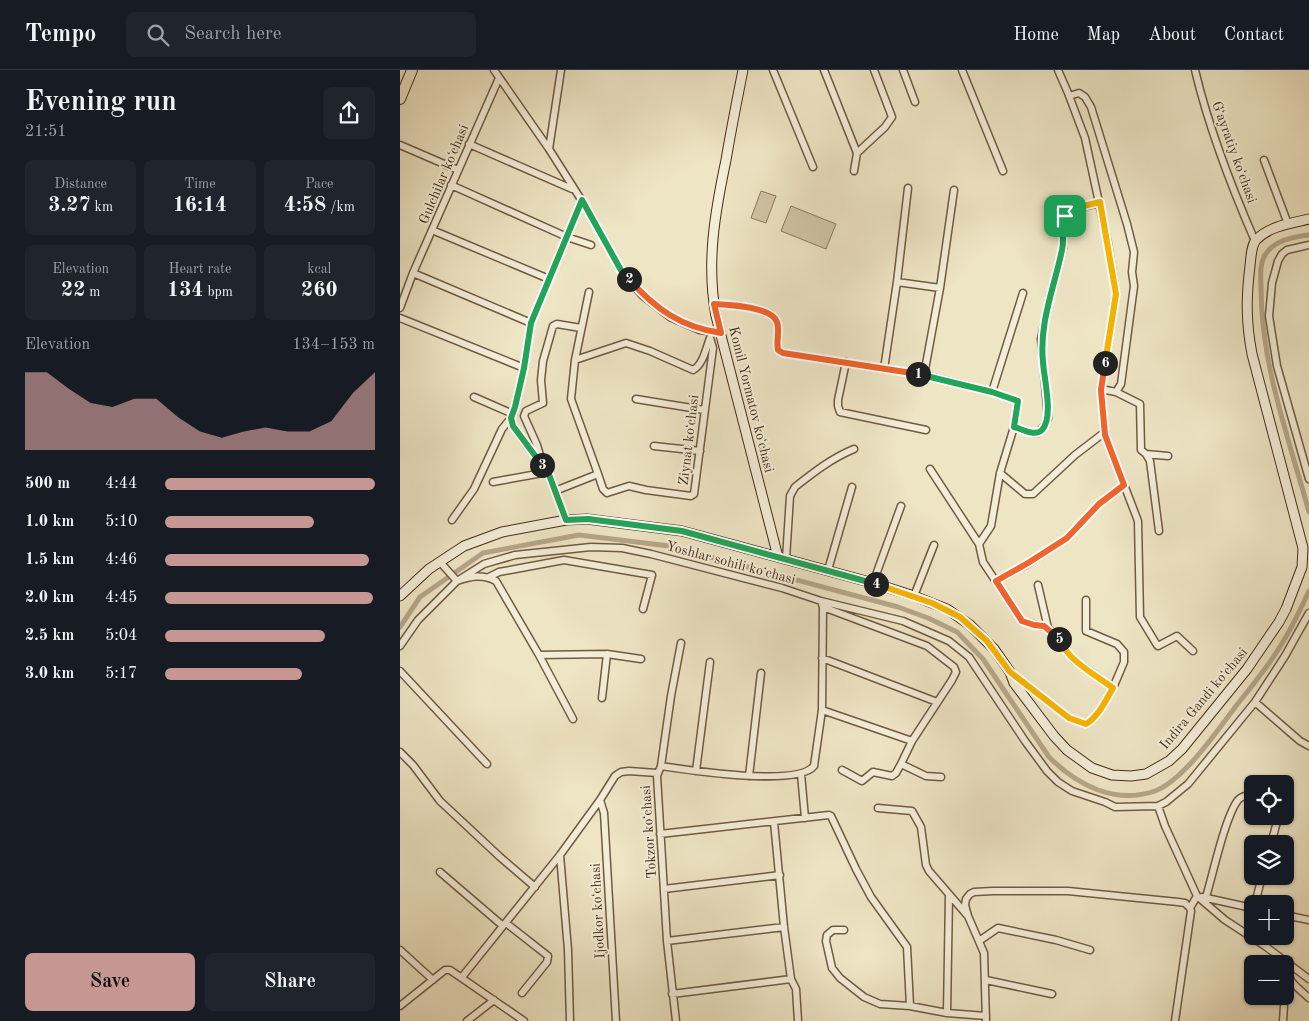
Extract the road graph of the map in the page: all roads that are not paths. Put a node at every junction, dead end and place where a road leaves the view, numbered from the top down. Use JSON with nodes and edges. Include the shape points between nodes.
{"nodes":[{"id":1,"x":407,"y":70,"type":"edge"},
{"id":2,"x":412,"y":70,"type":"edge"},
{"id":3,"x":494,"y":70,"type":"edge"},
{"id":4,"x":561,"y":70,"type":"edge"},
{"id":5,"x":743,"y":70,"type":"edge"},
{"id":6,"x":773,"y":70,"type":"edge"},
{"id":7,"x":824,"y":70,"type":"edge"},
{"id":8,"x":874,"y":70,"type":"edge"},
{"id":9,"x":902,"y":70,"type":"edge"},
{"id":10,"x":962,"y":70,"type":"edge"},
{"id":11,"x":1058,"y":70,"type":"edge"},
{"id":12,"x":1195,"y":70,"type":"edge"},
{"id":13,"x":499,"y":78,"type":"junction"},
{"id":14,"x":400,"y":87,"type":"edge"},
{"id":15,"x":1069,"y":96,"type":"junction"},
{"id":16,"x":400,"y":99,"type":"edge"},
{"id":17,"x":915,"y":102,"type":"dead end"},
{"id":18,"x":469,"y":144,"type":"junction"},
{"id":19,"x":400,"y":145,"type":"edge"},
{"id":20,"x":549,"y":149,"type":"junction"},
{"id":21,"x":857,"y":153,"type":"junction"},
{"id":22,"x":1264,"y":160,"type":"dead end"},
{"id":23,"x":813,"y":167,"type":"dead end"},
{"id":24,"x":458,"y":170,"type":"junction"},
{"id":25,"x":854,"y":170,"type":"dead end"},
{"id":26,"x":1003,"y":171,"type":"dead end"},
{"id":27,"x":451,"y":185,"type":"junction"},
{"id":28,"x":908,"y":188,"type":"dead end"},
{"id":29,"x":574,"y":189,"type":"junction"},
{"id":30,"x":954,"y":190,"type":"dead end"},
{"id":31,"x":582,"y":200,"type":"junction"},
{"id":32,"x":1100,"y":202,"type":"junction"},
{"id":33,"x":1309,"y":220,"type":"edge"},
{"id":34,"x":1288,"y":224,"type":"junction"},
{"id":35,"x":432,"y":230,"type":"junction"},
{"id":36,"x":568,"y":237,"type":"junction"},
{"id":37,"x":1255,"y":241,"type":"junction"},
{"id":38,"x":591,"y":245,"type":"dead end"},
{"id":39,"x":1309,"y":245,"type":"edge"},
{"id":40,"x":413,"y":273,"type":"junction"},
{"id":41,"x":549,"y":279,"type":"junction"},
{"id":42,"x":898,"y":282,"type":"junction"},
{"id":43,"x":940,"y":288,"type":"junction"},
{"id":44,"x":589,"y":292,"type":"dead end"},
{"id":45,"x":1023,"y":293,"type":"dead end"},
{"id":46,"x":714,"y":304,"type":"junction"},
{"id":47,"x":400,"y":308,"type":"edge"},
{"id":48,"x":400,"y":318,"type":"edge"},
{"id":49,"x":531,"y":323,"type":"junction"},
{"id":50,"x":581,"y":328,"type":"junction"},
{"id":51,"x":715,"y":334,"type":"junction"},
{"id":52,"x":575,"y":360,"type":"junction"},
{"id":53,"x":846,"y":362,"type":"junction"},
{"id":54,"x":524,"y":368,"type":"junction"},
{"id":55,"x":884,"y":369,"type":"junction"},
{"id":56,"x":924,"y":375,"type":"junction"},
{"id":57,"x":1101,"y":390,"type":"junction"},
{"id":58,"x":992,"y":392,"type":"junction"},
{"id":59,"x":1116,"y":392,"type":"junction"},
{"id":60,"x":474,"y":397,"type":"dead end"},
{"id":61,"x":636,"y":399,"type":"dead end"},
{"id":62,"x":704,"y":410,"type":"junction"},
{"id":63,"x":512,"y":416,"type":"junction"},
{"id":64,"x":1014,"y":427,"type":"junction"},
{"id":65,"x":926,"y":430,"type":"dead end"},
{"id":66,"x":1105,"y":432,"type":"junction"},
{"id":67,"x":654,"y":446,"type":"dead end"},
{"id":68,"x":854,"y":449,"type":"dead end"},
{"id":69,"x":700,"y":452,"type":"junction"},
{"id":70,"x":1146,"y":454,"type":"junction"},
{"id":71,"x":1168,"y":456,"type":"dead end"},
{"id":72,"x":545,"y":469,"type":"junction"},
{"id":73,"x":930,"y":469,"type":"dead end"},
{"id":74,"x":1000,"y":473,"type":"junction"},
{"id":75,"x":598,"y":474,"type":"junction"},
{"id":76,"x":1309,"y":479,"type":"edge"},
{"id":77,"x":493,"y":482,"type":"dead end"},
{"id":78,"x":1124,"y":485,"type":"junction"},
{"id":79,"x":852,"y":487,"type":"dead end"},
{"id":80,"x":555,"y":491,"type":"junction"},
{"id":81,"x":901,"y":506,"type":"dead end"},
{"id":82,"x":452,"y":520,"type":"dead end"},
{"id":83,"x":566,"y":520,"type":"junction"},
{"id":84,"x":1159,"y":531,"type":"dead end"},
{"id":85,"x":979,"y":544,"type":"junction"},
{"id":86,"x":934,"y":545,"type":"dead end"},
{"id":87,"x":782,"y":558,"type":"junction"},
{"id":88,"x":442,"y":565,"type":"junction"},
{"id":89,"x":828,"y":570,"type":"junction"},
{"id":90,"x":489,"y":577,"type":"junction"},
{"id":91,"x":457,"y":581,"type":"junction"},
{"id":92,"x":996,"y":581,"type":"junction"},
{"id":93,"x":873,"y":583,"type":"junction"},
{"id":94,"x":1038,"y":586,"type":"dead end"},
{"id":95,"x":400,"y":596,"type":"edge"},
{"id":96,"x":914,"y":596,"type":"junction"},
{"id":97,"x":1086,"y":600,"type":"dead end"},
{"id":98,"x":822,"y":604,"type":"junction"},
{"id":99,"x":644,"y":609,"type":"dead end"},
{"id":100,"x":1309,"y":613,"type":"edge"},
{"id":101,"x":1048,"y":628,"type":"junction"},
{"id":102,"x":681,"y":644,"type":"dead end"},
{"id":103,"x":400,"y":646,"type":"edge"},
{"id":104,"x":1193,"y":651,"type":"dead end"},
{"id":105,"x":607,"y":654,"type":"junction"},
{"id":106,"x":539,"y":655,"type":"junction"},
{"id":107,"x":822,"y":658,"type":"junction"},
{"id":108,"x":640,"y":659,"type":"dead end"},
{"id":109,"x":710,"y":662,"type":"dead end"},
{"id":110,"x":400,"y":671,"type":"edge"},
{"id":111,"x":1010,"y":672,"type":"junction"},
{"id":112,"x":761,"y":673,"type":"dead end"},
{"id":113,"x":1113,"y":688,"type":"junction"},
{"id":114,"x":602,"y":698,"type":"dead end"},
{"id":115,"x":937,"y":702,"type":"junction"},
{"id":116,"x":1255,"y":702,"type":"junction"},
{"id":117,"x":822,"y":710,"type":"junction"},
{"id":118,"x":573,"y":719,"type":"dead end"},
{"id":119,"x":912,"y":741,"type":"junction"},
{"id":120,"x":1309,"y":746,"type":"edge"},
{"id":121,"x":400,"y":752,"type":"edge"},
{"id":122,"x":487,"y":764,"type":"dead end"},
{"id":123,"x":900,"y":764,"type":"junction"},
{"id":124,"x":661,"y":766,"type":"junction"},
{"id":125,"x":842,"y":770,"type":"dead end"},
{"id":126,"x":696,"y":771,"type":"junction"},
{"id":127,"x":657,"y":773,"type":"junction"},
{"id":128,"x":801,"y":774,"type":"junction"},
{"id":129,"x":749,"y":776,"type":"junction"},
{"id":130,"x":941,"y":777,"type":"dead end"},
{"id":131,"x":1244,"y":797,"type":"edge"},
{"id":132,"x":600,"y":800,"type":"junction"},
{"id":133,"x":1158,"y":806,"type":"junction"},
{"id":134,"x":878,"y":808,"type":"dead end"},
{"id":135,"x":805,"y":818,"type":"junction"},
{"id":136,"x":774,"y":822,"type":"junction"},
{"id":137,"x":660,"y":834,"type":"junction"},
{"id":138,"x":560,"y":855,"type":"junction"},
{"id":139,"x":440,"y":872,"type":"dead end"},
{"id":140,"x":780,"y":875,"type":"junction"},
{"id":141,"x":535,"y":887,"type":"junction"},
{"id":142,"x":664,"y":889,"type":"junction"},
{"id":143,"x":949,"y":895,"type":"junction"},
{"id":144,"x":1206,"y":897,"type":"junction"},
{"id":145,"x":1194,"y":901,"type":"junction"},
{"id":146,"x":1244,"y":906,"type":"edge"},
{"id":147,"x":968,"y":916,"type":"junction"},
{"id":148,"x":1294,"y":917,"type":"edge"},
{"id":149,"x":1309,"y":920,"type":"edge"},
{"id":150,"x":504,"y":924,"type":"junction"},
{"id":151,"x":784,"y":927,"type":"junction"},
{"id":152,"x":844,"y":930,"type":"dead end"},
{"id":153,"x":667,"y":941,"type":"junction"},
{"id":154,"x":979,"y":941,"type":"junction"},
{"id":155,"x":400,"y":950,"type":"edge"},
{"id":156,"x":1090,"y":950,"type":"dead end"},
{"id":157,"x":1276,"y":955,"type":"edge"},
{"id":158,"x":1294,"y":968,"type":"edge"},
{"id":159,"x":462,"y":977,"type":"junction"},
{"id":160,"x":791,"y":979,"type":"junction"},
{"id":161,"x":1309,"y":979,"type":"edge"},
{"id":162,"x":433,"y":980,"type":"junction"},
{"id":163,"x":986,"y":980,"type":"junction"},
{"id":164,"x":1294,"y":984,"type":"edge"},
{"id":165,"x":522,"y":993,"type":"dead end"},
{"id":166,"x":672,"y":994,"type":"junction"},
{"id":167,"x":1052,"y":994,"type":"dead end"},
{"id":168,"x":1309,"y":998,"type":"edge"},
{"id":169,"x":494,"y":1000,"type":"junction"},
{"id":170,"x":400,"y":1006,"type":"edge"},
{"id":171,"x":910,"y":1006,"type":"junction"},
{"id":172,"x":1284,"y":1006,"type":"dead end"},
{"id":173,"x":947,"y":1013,"type":"junction"},
{"id":174,"x":986,"y":1019,"type":"edge"},
{"id":175,"x":467,"y":1021,"type":"edge"},
{"id":176,"x":524,"y":1021,"type":"edge"},
{"id":177,"x":570,"y":1021,"type":"edge"},
{"id":178,"x":616,"y":1021,"type":"edge"},
{"id":179,"x":676,"y":1021,"type":"edge"},
{"id":180,"x":798,"y":1021,"type":"edge"},
{"id":181,"x":1175,"y":1021,"type":"edge"},
{"id":182,"x":1283,"y":1021,"type":"edge"}],
"edges":[{"from":1,"to":14,"type":"main road"},
{"from":2,"to":16,"type":"main road"},
{"from":3,"to":13,"type":"street"},
{"from":4,"to":20,"type":"street"},
{"from":5,"to":46,"type":"street","name":"Komil Yormatov koʻchasi","via":[[711,247]]},
{"from":6,"to":23,"type":"street"},
{"from":7,"to":21,"type":"street"},
{"from":8,"to":21,"type":"street","via":[[892,117]]},
{"from":9,"to":17,"type":"street"},
{"from":10,"to":26,"type":"street"},
{"from":11,"to":15,"type":"street"},
{"from":12,"to":37,"type":"street","name":"Gʻayratiy koʻchasi","via":[[1234,192]]},
{"from":13,"to":18,"type":"street","name":"Gulchilar koʻchasi"},
{"from":13,"to":20,"type":"street"},
{"from":15,"to":32,"type":"street","via":[[1084,138]]},
{"from":15,"to":59,"type":"street","via":[[1078,93],[1091,107],[1134,252],[1128,335],[1121,384]]},
{"from":18,"to":24,"type":"street","name":"Gulchilar koʻchasi"},
{"from":18,"to":29,"type":"street"},
{"from":19,"to":24,"type":"street"},
{"from":20,"to":29,"type":"street"},
{"from":21,"to":25,"type":"street"},
{"from":22,"to":34,"type":"street"},
{"from":24,"to":27,"type":"street","name":"Gulchilar koʻchasi"},
{"from":27,"to":35,"type":"street","name":"Gulchilar koʻchasi"},
{"from":27,"to":36,"type":"street"},
{"from":28,"to":42,"type":"street"},
{"from":29,"to":31,"type":"street"},
{"from":30,"to":43,"type":"street"},
{"from":31,"to":36,"type":"street"},
{"from":31,"to":51,"type":"street","via":[[622,272],[643,296],[670,317]]},
{"from":32,"to":57,"type":"street","via":[[1116,294]]},
{"from":32,"to":64,"type":"street","via":[[1075,208],[1062,222],[1063,248],[1041,339],[1048,411],[1045,426],[1038,433]]},
{"from":33,"to":34,"type":"street"},
{"from":34,"to":37,"type":"street","via":[[1268,231]]},
{"from":35,"to":40,"type":"street","name":"Gulchilar koʻchasi"},
{"from":35,"to":41,"type":"street"},
{"from":36,"to":38,"type":"street"},
{"from":36,"to":41,"type":"street"},
{"from":37,"to":111,"type":"street","name":"Indira Gandi koʻchasi","via":[[1246,300],[1248,331],[1304,553],[1298,581],[1279,622],[1247,669],[1182,749],[1162,766],[1146,774],[1112,775],[1083,763],[1054,736],[1014,683]]},
{"from":39,"to":76,"type":"street","via":[[1287,250],[1278,261],[1269,316],[1277,366]]},
{"from":40,"to":47,"type":"street","name":"Gulchilar koʻchasi"},
{"from":40,"to":49,"type":"street"},
{"from":41,"to":49,"type":"street"},
{"from":42,"to":43,"type":"street"},
{"from":42,"to":55,"type":"street"},
{"from":43,"to":56,"type":"street"},
{"from":44,"to":50,"type":"street","name":"Ziynat koʻchasi"},
{"from":45,"to":58,"type":"street"},
{"from":46,"to":51,"type":"street","name":"Komil Yormatov koʻchasi"},
{"from":46,"to":53,"type":"street","via":[[741,306],[772,316],[777,323],[780,352]]},
{"from":48,"to":54,"type":"street"},
{"from":49,"to":54,"type":"street"},
{"from":50,"to":52,"type":"street","name":"Ziynat koʻchasi"},
{"from":50,"to":72,"type":"street","via":[[553,326],[541,380],[542,403],[526,410],[524,416]]},
{"from":51,"to":52,"type":"street","via":[[697,369],[693,370],[626,343]]},
{"from":51,"to":62,"type":"street","name":"Ziynat koʻchasi"},
{"from":51,"to":87,"type":"street","name":"Komil Yormatov koʻchasi"},
{"from":52,"to":75,"type":"street","name":"Ziynat koʻchasi","via":[[571,399]]},
{"from":53,"to":55,"type":"street"},
{"from":53,"to":65,"type":"street","via":[[838,400],[840,412]]},
{"from":54,"to":63,"type":"street"},
{"from":55,"to":56,"type":"street"},
{"from":56,"to":58,"type":"street"},
{"from":57,"to":59,"type":"street"},
{"from":57,"to":66,"type":"street"},
{"from":58,"to":64,"type":"street","via":[[1018,401]]},
{"from":59,"to":70,"type":"street","via":[[1140,404],[1141,450]]},
{"from":60,"to":63,"type":"street"},
{"from":61,"to":62,"type":"street"},
{"from":62,"to":69,"type":"street","name":"Ziynat koʻchasi"},
{"from":63,"to":72,"type":"street","via":[[513,426]]},
{"from":63,"to":82,"type":"street","via":[[502,429],[474,489]]},
{"from":64,"to":74,"type":"street"},
{"from":66,"to":74,"type":"street","via":[[1033,494],[1025,494]]},
{"from":66,"to":78,"type":"street"},
{"from":67,"to":69,"type":"street"},
{"from":68,"to":87,"type":"street","via":[[819,468],[792,490]]},
{"from":69,"to":75,"type":"street","name":"Ziynat koʻchasi","via":[[696,488],[691,496],[629,486],[607,493]]},
{"from":70,"to":71,"type":"street"},
{"from":70,"to":84,"type":"street","via":[[1151,468]]},
{"from":72,"to":77,"type":"street"},
{"from":72,"to":80,"type":"street"},
{"from":73,"to":85,"type":"street"},
{"from":74,"to":85,"type":"street","via":[[991,526]]},
{"from":75,"to":80,"type":"street"},
{"from":78,"to":92,"type":"street","via":[[1099,504],[1067,538]]},
{"from":78,"to":104,"type":"street","via":[[1138,521],[1140,617],[1157,646],[1177,636]]},
{"from":79,"to":89,"type":"street"},
{"from":80,"to":83,"type":"street"},
{"from":81,"to":93,"type":"street"},
{"from":83,"to":87,"type":"street","name":"Indira Gandi koʻchasi","via":[[588,519],[682,531]]},
{"from":83,"to":88,"type":"street","name":"Indira Gandi koʻchasi","via":[[502,532],[464,546]]},
{"from":85,"to":92,"type":"street","via":[[982,562]]},
{"from":86,"to":96,"type":"street"},
{"from":87,"to":89,"type":"street","name":"Indira Gandi koʻchasi"},
{"from":88,"to":91,"type":"street"},
{"from":88,"to":95,"type":"street","name":"Indira Gandi koʻchasi","via":[[429,569]]},
{"from":89,"to":93,"type":"street","name":"Indira Gandi koʻchasi"},
{"from":90,"to":91,"type":"street","via":[[471,576]]},
{"from":90,"to":99,"type":"street","via":[[499,572],[564,560],[639,571],[652,575]]},
{"from":90,"to":106,"type":"street","via":[[496,581]]},
{"from":91,"to":98,"type":"street","name":"Yoshlar sohili koʻchasi","via":[[484,564],[515,555],[591,547],[622,548],[721,571]]},
{"from":91,"to":103,"type":"street","name":"Yoshlar sohili koʻchasi","via":[[418,620]]},
{"from":92,"to":101,"type":"street","via":[[1022,621]]},
{"from":93,"to":96,"type":"street","name":"Indira Gandi koʻchasi"},
{"from":94,"to":101,"type":"street"},
{"from":96,"to":111,"type":"street","name":"Indira Gandi koʻchasi","via":[[946,609],[970,625],[994,649]]},
{"from":97,"to":113,"type":"street","via":[[1086,631],[1117,644],[1124,652],[1124,662]]},
{"from":98,"to":107,"type":"street"},
{"from":98,"to":115,"type":"street","name":"Yoshlar sohili koʻchasi","via":[[926,646],[945,659],[956,672]]},
{"from":98,"to":133,"type":"street","name":"Yoshlar sohili koʻchasi","via":[[903,621],[949,641],[969,657],[1025,741],[1058,782],[1072,791],[1115,807]]},
{"from":100,"to":116,"type":"street"},
{"from":101,"to":113,"type":"street","via":[[1074,660]]},
{"from":102,"to":124,"type":"street","name":"Tokzor koʻchasi"},
{"from":105,"to":106,"type":"street"},
{"from":105,"to":108,"type":"street"},
{"from":105,"to":114,"type":"street"},
{"from":106,"to":118,"type":"street"},
{"from":107,"to":115,"type":"street"},
{"from":107,"to":117,"type":"street"},
{"from":109,"to":126,"type":"street"},
{"from":110,"to":122,"type":"street"},
{"from":111,"to":113,"type":"street","via":[[1069,718],[1086,724]]},
{"from":112,"to":129,"type":"street"},
{"from":115,"to":119,"type":"street","name":"Yoshlar sohili koʻchasi"},
{"from":116,"to":120,"type":"street"},
{"from":116,"to":133,"type":"street","via":[[1188,784]]},
{"from":117,"to":119,"type":"street"},
{"from":117,"to":128,"type":"street","via":[[814,766]]},
{"from":119,"to":123,"type":"street","name":"Yoshlar sohili koʻchasi"},
{"from":121,"to":141,"type":"street","via":[[440,801]]},
{"from":123,"to":125,"type":"street","via":[[892,776],[873,772],[862,780]]},
{"from":123,"to":130,"type":"street","via":[[926,776]]},
{"from":124,"to":126,"type":"street"},
{"from":124,"to":127,"type":"street","name":"Tokzor koʻchasi"},
{"from":126,"to":129,"type":"street"},
{"from":127,"to":132,"type":"street","via":[[621,772]]},
{"from":127,"to":137,"type":"street","name":"Tokzor koʻchasi"},
{"from":128,"to":129,"type":"street"},
{"from":128,"to":135,"type":"street"},
{"from":131,"to":144,"type":"street","via":[[1239,799],[1231,813]]},
{"from":132,"to":138,"type":"street"},
{"from":132,"to":178,"type":"street","name":"Ijodkor koʻchasi","via":[[604,813]]},
{"from":133,"to":145,"type":"street"},
{"from":134,"to":143,"type":"street","via":[[912,811],[921,827],[926,866]]},
{"from":135,"to":136,"type":"street"},
{"from":135,"to":171,"type":"street","via":[[831,816],[871,898],[906,946]]},
{"from":136,"to":137,"type":"street"},
{"from":136,"to":140,"type":"street"},
{"from":137,"to":142,"type":"street","name":"Tokzor koʻchasi"},
{"from":138,"to":141,"type":"street"},
{"from":138,"to":177,"type":"street"},
{"from":139,"to":150,"type":"street"},
{"from":140,"to":142,"type":"street"},
{"from":140,"to":151,"type":"street"},
{"from":141,"to":150,"type":"street"},
{"from":142,"to":153,"type":"street","name":"Tokzor koʻchasi"},
{"from":143,"to":147,"type":"street"},
{"from":143,"to":173,"type":"street"},
{"from":144,"to":145,"type":"street"},
{"from":144,"to":146,"type":"street"},
{"from":145,"to":147,"type":"street","via":[[1184,903],[1068,890],[974,892],[966,899]]},
{"from":145,"to":157,"type":"street"},
{"from":145,"to":181,"type":"street"},
{"from":147,"to":154,"type":"street"},
{"from":148,"to":149,"type":"street"},
{"from":150,"to":159,"type":"street"},
{"from":150,"to":165,"type":"street","via":[[548,956],[547,962]]},
{"from":151,"to":153,"type":"street"},
{"from":151,"to":160,"type":"street"},
{"from":152,"to":171,"type":"street","via":[[833,930],[827,935],[834,973],[859,993],[880,1004]]},
{"from":153,"to":166,"type":"street","name":"Tokzor koʻchasi"},
{"from":154,"to":156,"type":"street","via":[[994,930],[1004,929]]},
{"from":154,"to":163,"type":"street","via":[[984,953]]},
{"from":155,"to":162,"type":"street"},
{"from":158,"to":161,"type":"street"},
{"from":159,"to":162,"type":"street","via":[[447,969]]},
{"from":159,"to":169,"type":"street"},
{"from":160,"to":166,"type":"street"},
{"from":160,"to":180,"type":"street","via":[[796,989]]},
{"from":162,"to":170,"type":"street"},
{"from":163,"to":167,"type":"street"},
{"from":163,"to":174,"type":"street"},
{"from":164,"to":168,"type":"street"},
{"from":166,"to":179,"type":"street","name":"Tokzor koʻchasi"},
{"from":169,"to":175,"type":"street"},
{"from":169,"to":176,"type":"street"},
{"from":171,"to":173,"type":"street"},
{"from":172,"to":182,"type":"street"},
{"from":173,"to":174,"type":"street"}]}
